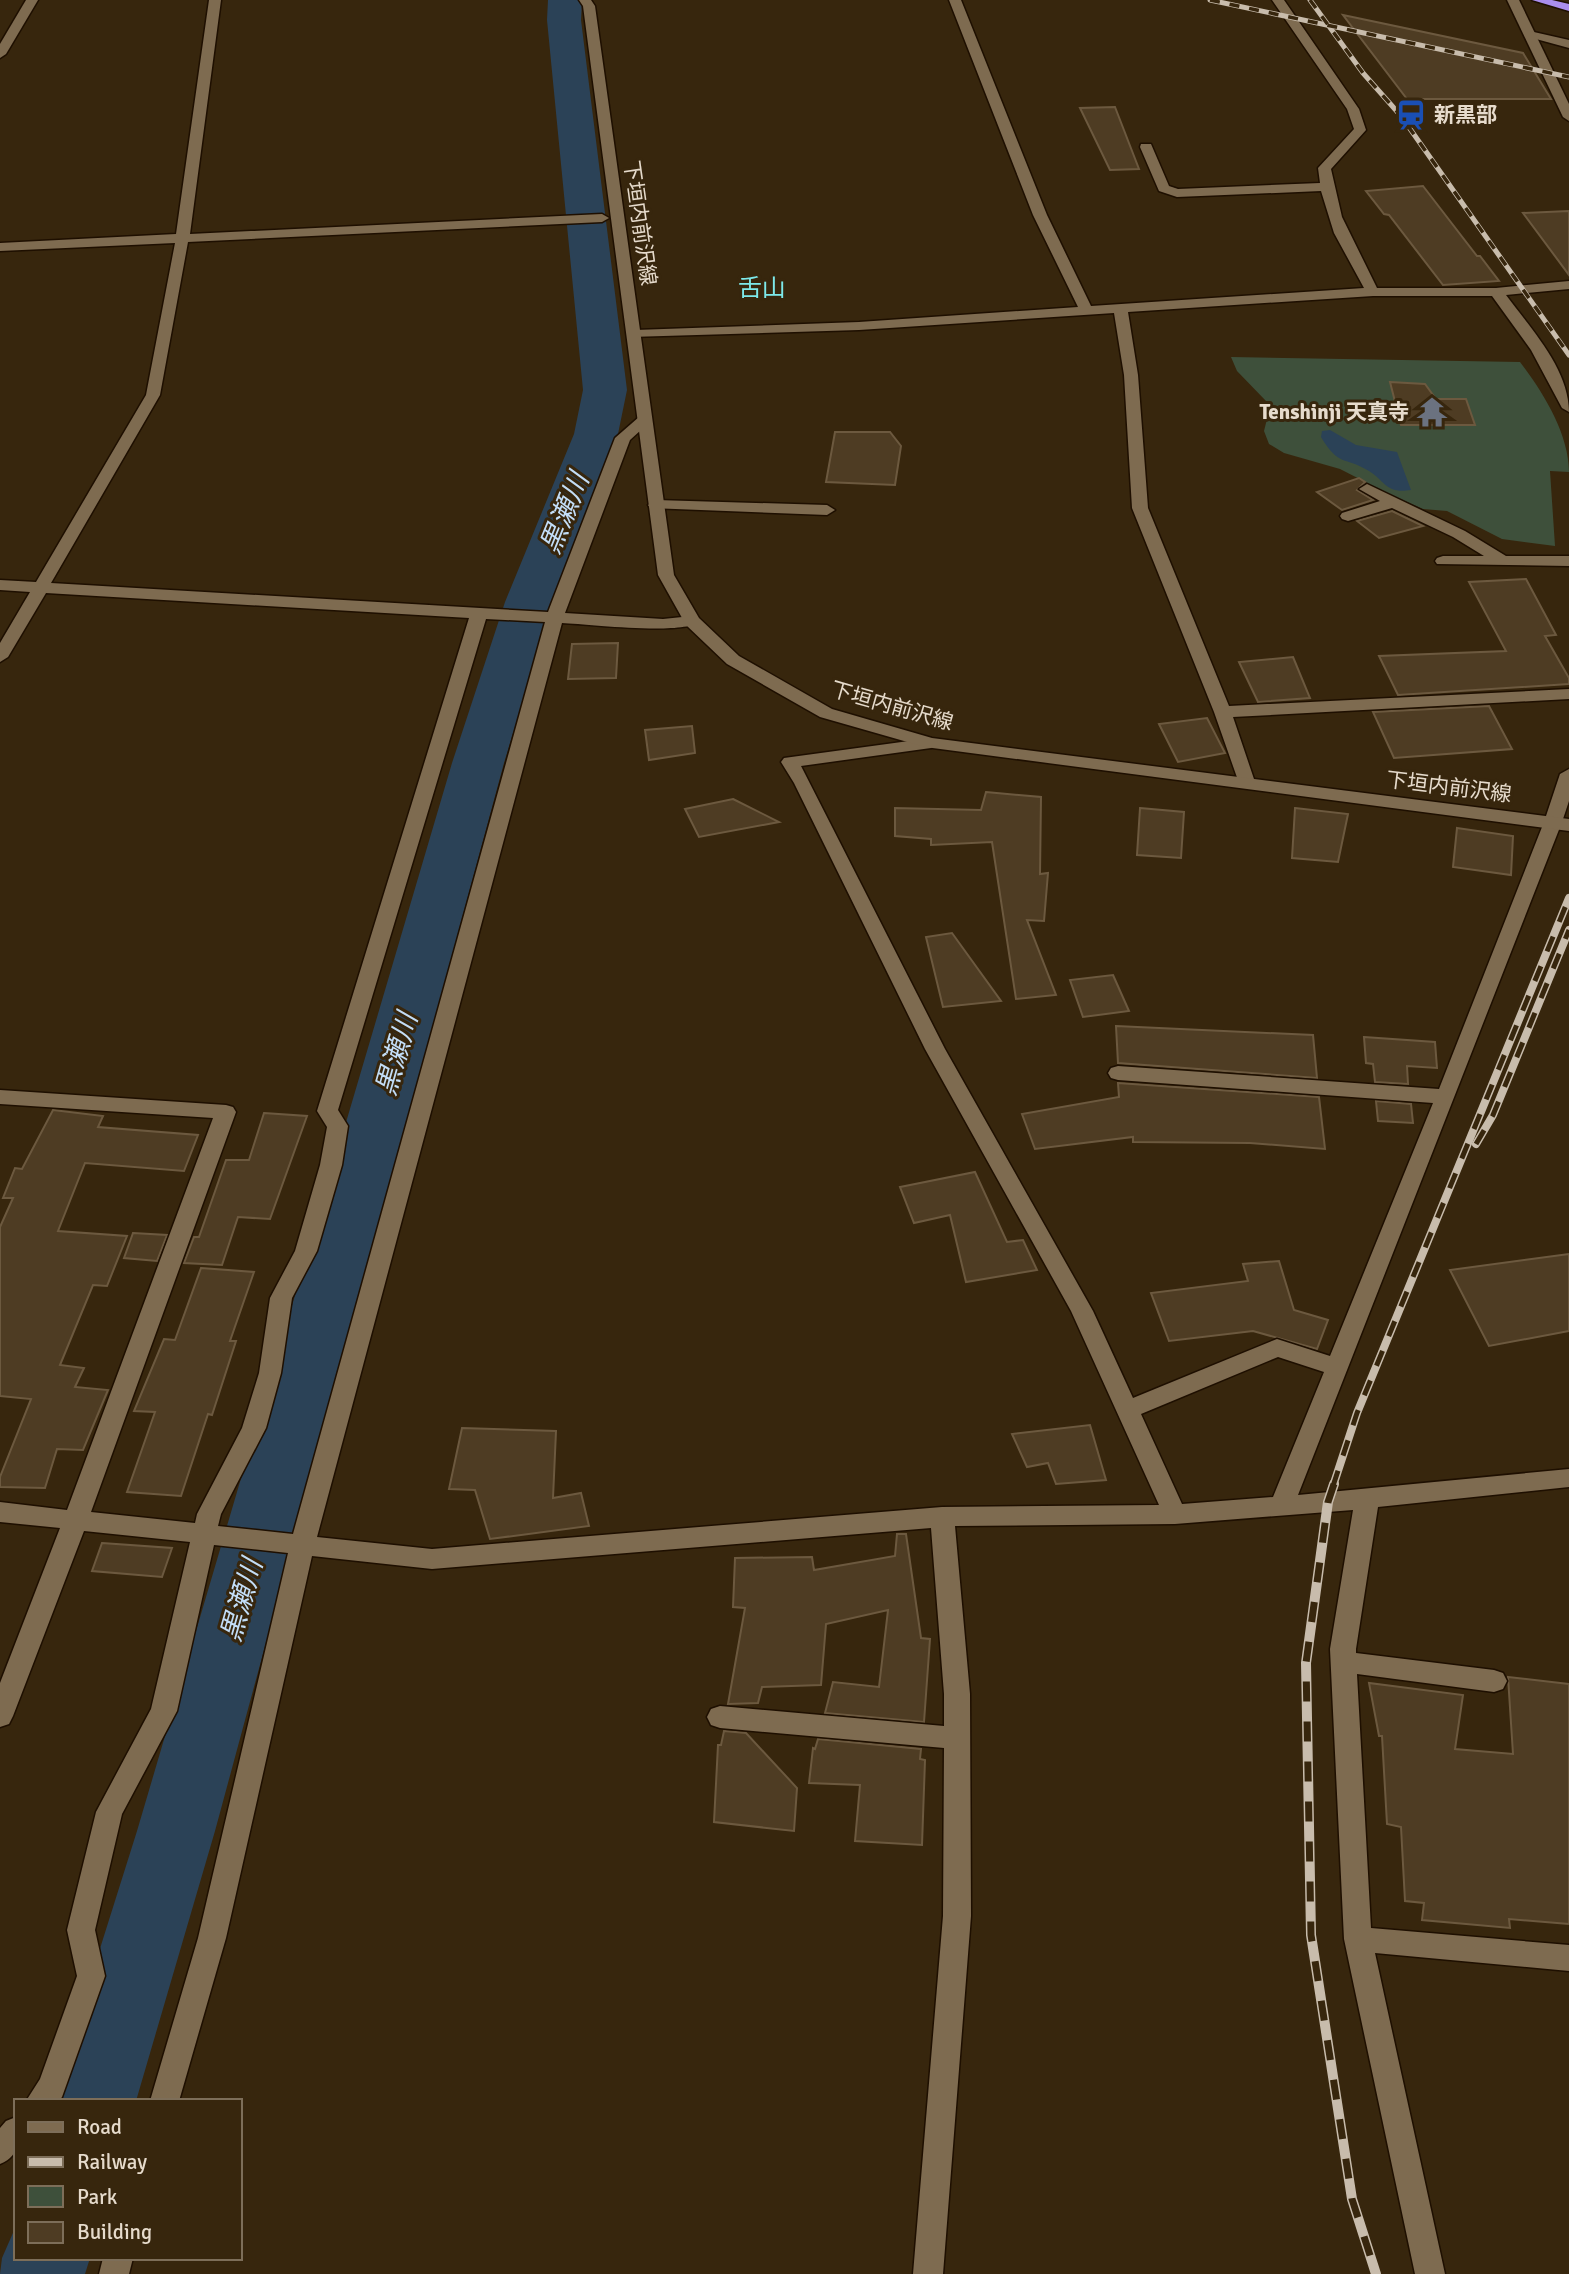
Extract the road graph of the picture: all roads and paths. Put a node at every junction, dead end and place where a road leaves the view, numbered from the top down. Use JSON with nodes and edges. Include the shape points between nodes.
{"nodes":[{"id":1,"x":32,"y":0,"type":"edge"},
{"id":2,"x":215,"y":0,"type":"edge"},
{"id":3,"x":585,"y":0,"type":"edge"},
{"id":4,"x":955,"y":0,"type":"edge"},
{"id":5,"x":1278,"y":0,"type":"edge"},
{"id":6,"x":1513,"y":0,"type":"edge"},
{"id":7,"x":1541,"y":1,"type":"edge"},
{"id":8,"x":1569,"y":8,"type":"edge"},
{"id":9,"x":1529,"y":33,"type":"junction"},
{"id":10,"x":1569,"y":44,"type":"edge"},
{"id":11,"x":0,"y":54,"type":"edge"},
{"id":12,"x":1569,"y":117,"type":"edge"},
{"id":13,"x":1146,"y":147,"type":"dead end"},
{"id":14,"x":1325,"y":187,"type":"junction"},
{"id":15,"x":610,"y":218,"type":"junction"},
{"id":16,"x":181,"y":239,"type":"junction"},
{"id":17,"x":0,"y":247,"type":"edge"},
{"id":18,"x":1569,"y":285,"type":"edge"},
{"id":19,"x":1373,"y":292,"type":"junction"},
{"id":20,"x":1496,"y":292,"type":"junction"},
{"id":21,"x":1120,"y":309,"type":"junction"},
{"id":22,"x":1086,"y":310,"type":"junction"},
{"id":23,"x":635,"y":334,"type":"junction"},
{"id":24,"x":1569,"y":408,"type":"edge"},
{"id":25,"x":644,"y":420,"type":"junction"},
{"id":26,"x":1367,"y":489,"type":"dead end"},
{"id":27,"x":1394,"y":502,"type":"junction"},
{"id":28,"x":656,"y":505,"type":"junction"},
{"id":29,"x":827,"y":510,"type":"dead end"},
{"id":30,"x":1348,"y":516,"type":"dead end"},
{"id":31,"x":1501,"y":560,"type":"junction"},
{"id":32,"x":1443,"y":561,"type":"dead end"},
{"id":33,"x":1569,"y":561,"type":"edge"},
{"id":34,"x":0,"y":585,"type":"edge"},
{"id":35,"x":39,"y":587,"type":"junction"},
{"id":36,"x":488,"y":614,"type":"junction"},
{"id":37,"x":555,"y":617,"type":"junction"},
{"id":38,"x":692,"y":621,"type":"junction"},
{"id":39,"x":0,"y":657,"type":"edge"},
{"id":40,"x":1569,"y":694,"type":"edge"},
{"id":41,"x":1223,"y":712,"type":"junction"},
{"id":42,"x":931,"y":743,"type":"junction"},
{"id":43,"x":1569,"y":774,"type":"edge"},
{"id":44,"x":1246,"y":782,"type":"junction"},
{"id":45,"x":1561,"y":823,"type":"edge"},
{"id":46,"x":1118,"y":1073,"type":"dead end"},
{"id":47,"x":0,"y":1097,"type":"edge"},
{"id":48,"x":1446,"y":1097,"type":"junction"},
{"id":49,"x":1338,"y":1367,"type":"junction"},
{"id":50,"x":1127,"y":1410,"type":"junction"},
{"id":51,"x":1569,"y":1478,"type":"edge"},
{"id":52,"x":1367,"y":1499,"type":"junction"},
{"id":53,"x":1282,"y":1505,"type":"junction"},
{"id":54,"x":0,"y":1512,"type":"edge"},
{"id":55,"x":1175,"y":1514,"type":"junction"},
{"id":56,"x":942,"y":1517,"type":"junction"},
{"id":57,"x":76,"y":1519,"type":"junction"},
{"id":58,"x":213,"y":1536,"type":"junction"},
{"id":59,"x":302,"y":1547,"type":"junction"},
{"id":60,"x":1343,"y":1662,"type":"junction"},
{"id":61,"x":1494,"y":1681,"type":"dead end"},
{"id":62,"x":0,"y":1716,"type":"edge"},
{"id":63,"x":720,"y":1717,"type":"dead end"},
{"id":64,"x":956,"y":1738,"type":"junction"},
{"id":65,"x":1358,"y":1939,"type":"junction"},
{"id":66,"x":1569,"y":1958,"type":"edge"},
{"id":67,"x":42,"y":2099,"type":"edge"},
{"id":68,"x":165,"y":2099,"type":"edge"},
{"id":69,"x":14,"y":2133,"type":"edge"},
{"id":70,"x":0,"y":2150,"type":"edge"},
{"id":71,"x":928,"y":2274,"type":"edge"},
{"id":72,"x":1430,"y":2274,"type":"edge"}],
"edges":[{"from":1,"to":11,"type":"street"},
{"from":2,"to":16,"type":"street"},
{"from":3,"to":15,"type":"street","name":"下垣内前沢線"},
{"from":4,"to":22,"type":"street","via":[[1040,215]]},
{"from":5,"to":14,"type":"street","via":[[1353,108],[1360,130],[1324,168]]},
{"from":6,"to":9,"type":"street"},
{"from":7,"to":8,"type":"highway"},
{"from":9,"to":10,"type":"street"},
{"from":9,"to":12,"type":"street"},
{"from":13,"to":14,"type":"street","via":[[1164,188],[1177,193]]},
{"from":14,"to":19,"type":"street","via":[[1337,229]]},
{"from":15,"to":16,"type":"street"},
{"from":15,"to":23,"type":"street","name":"下垣内前沢線"},
{"from":16,"to":17,"type":"street"},
{"from":16,"to":35,"type":"street","via":[[153,395]]},
{"from":18,"to":20,"type":"street"},
{"from":19,"to":20,"type":"street"},
{"from":19,"to":21,"type":"street"},
{"from":20,"to":24,"type":"street","via":[[1538,349]]},
{"from":21,"to":22,"type":"street"},
{"from":21,"to":41,"type":"street","via":[[1140,508]]},
{"from":22,"to":23,"type":"street","via":[[859,326]]},
{"from":23,"to":25,"type":"street","name":"下垣内前沢線"},
{"from":25,"to":28,"type":"street","name":"下垣内前沢線"},
{"from":25,"to":37,"type":"street","via":[[623,438]]},
{"from":26,"to":27,"type":"street"},
{"from":27,"to":30,"type":"street"},
{"from":27,"to":31,"type":"street"},
{"from":28,"to":29,"type":"street"},
{"from":28,"to":38,"type":"street","name":"下垣内前沢線","via":[[666,575]]},
{"from":31,"to":32,"type":"street"},
{"from":31,"to":33,"type":"street"},
{"from":34,"to":35,"type":"street"},
{"from":35,"to":36,"type":"street"},
{"from":35,"to":39,"type":"street"},
{"from":36,"to":37,"type":"street"},
{"from":36,"to":58,"type":"street","via":[[327,1111],[338,1126],[331,1165],[306,1251],[281,1297],[270,1373],[254,1428],[209,1514]]},
{"from":37,"to":38,"type":"street","via":[[663,624]]},
{"from":37,"to":59,"type":"street"},
{"from":38,"to":42,"type":"street","name":"下垣内前沢線","via":[[733,660],[826,713]]},
{"from":40,"to":41,"type":"street"},
{"from":41,"to":44,"type":"street"},
{"from":42,"to":44,"type":"street","name":"下垣内前沢線"},
{"from":42,"to":50,"type":"street","via":[[790,762],[935,1049],[1082,1311]]},
{"from":43,"to":45,"type":"street"},
{"from":44,"to":45,"type":"street","name":"下垣内前沢線"},
{"from":45,"to":48,"type":"street"},
{"from":46,"to":48,"type":"street"},
{"from":47,"to":57,"type":"street","via":[[226,1112]]},
{"from":48,"to":49,"type":"street"},
{"from":49,"to":50,"type":"street","via":[[1277,1348]]},
{"from":49,"to":53,"type":"street"},
{"from":50,"to":55,"type":"street"},
{"from":51,"to":52,"type":"street"},
{"from":52,"to":53,"type":"street"},
{"from":52,"to":60,"type":"street"},
{"from":53,"to":55,"type":"street"},
{"from":54,"to":57,"type":"street"},
{"from":55,"to":56,"type":"street"},
{"from":56,"to":59,"type":"street","via":[[432,1559]]},
{"from":56,"to":64,"type":"street"},
{"from":57,"to":58,"type":"street"},
{"from":57,"to":62,"type":"street"},
{"from":58,"to":59,"type":"street"},
{"from":58,"to":67,"type":"street","via":[[164,1710],[109,1812],[81,1930],[91,1976],[51,2087]]},
{"from":59,"to":68,"type":"street","via":[[212,1938]]},
{"from":60,"to":61,"type":"street"},
{"from":60,"to":65,"type":"street"},
{"from":63,"to":64,"type":"street"},
{"from":64,"to":71,"type":"street","via":[[957,1916]]},
{"from":65,"to":66,"type":"street"},
{"from":65,"to":72,"type":"street"},
{"from":69,"to":70,"type":"street"}]}
